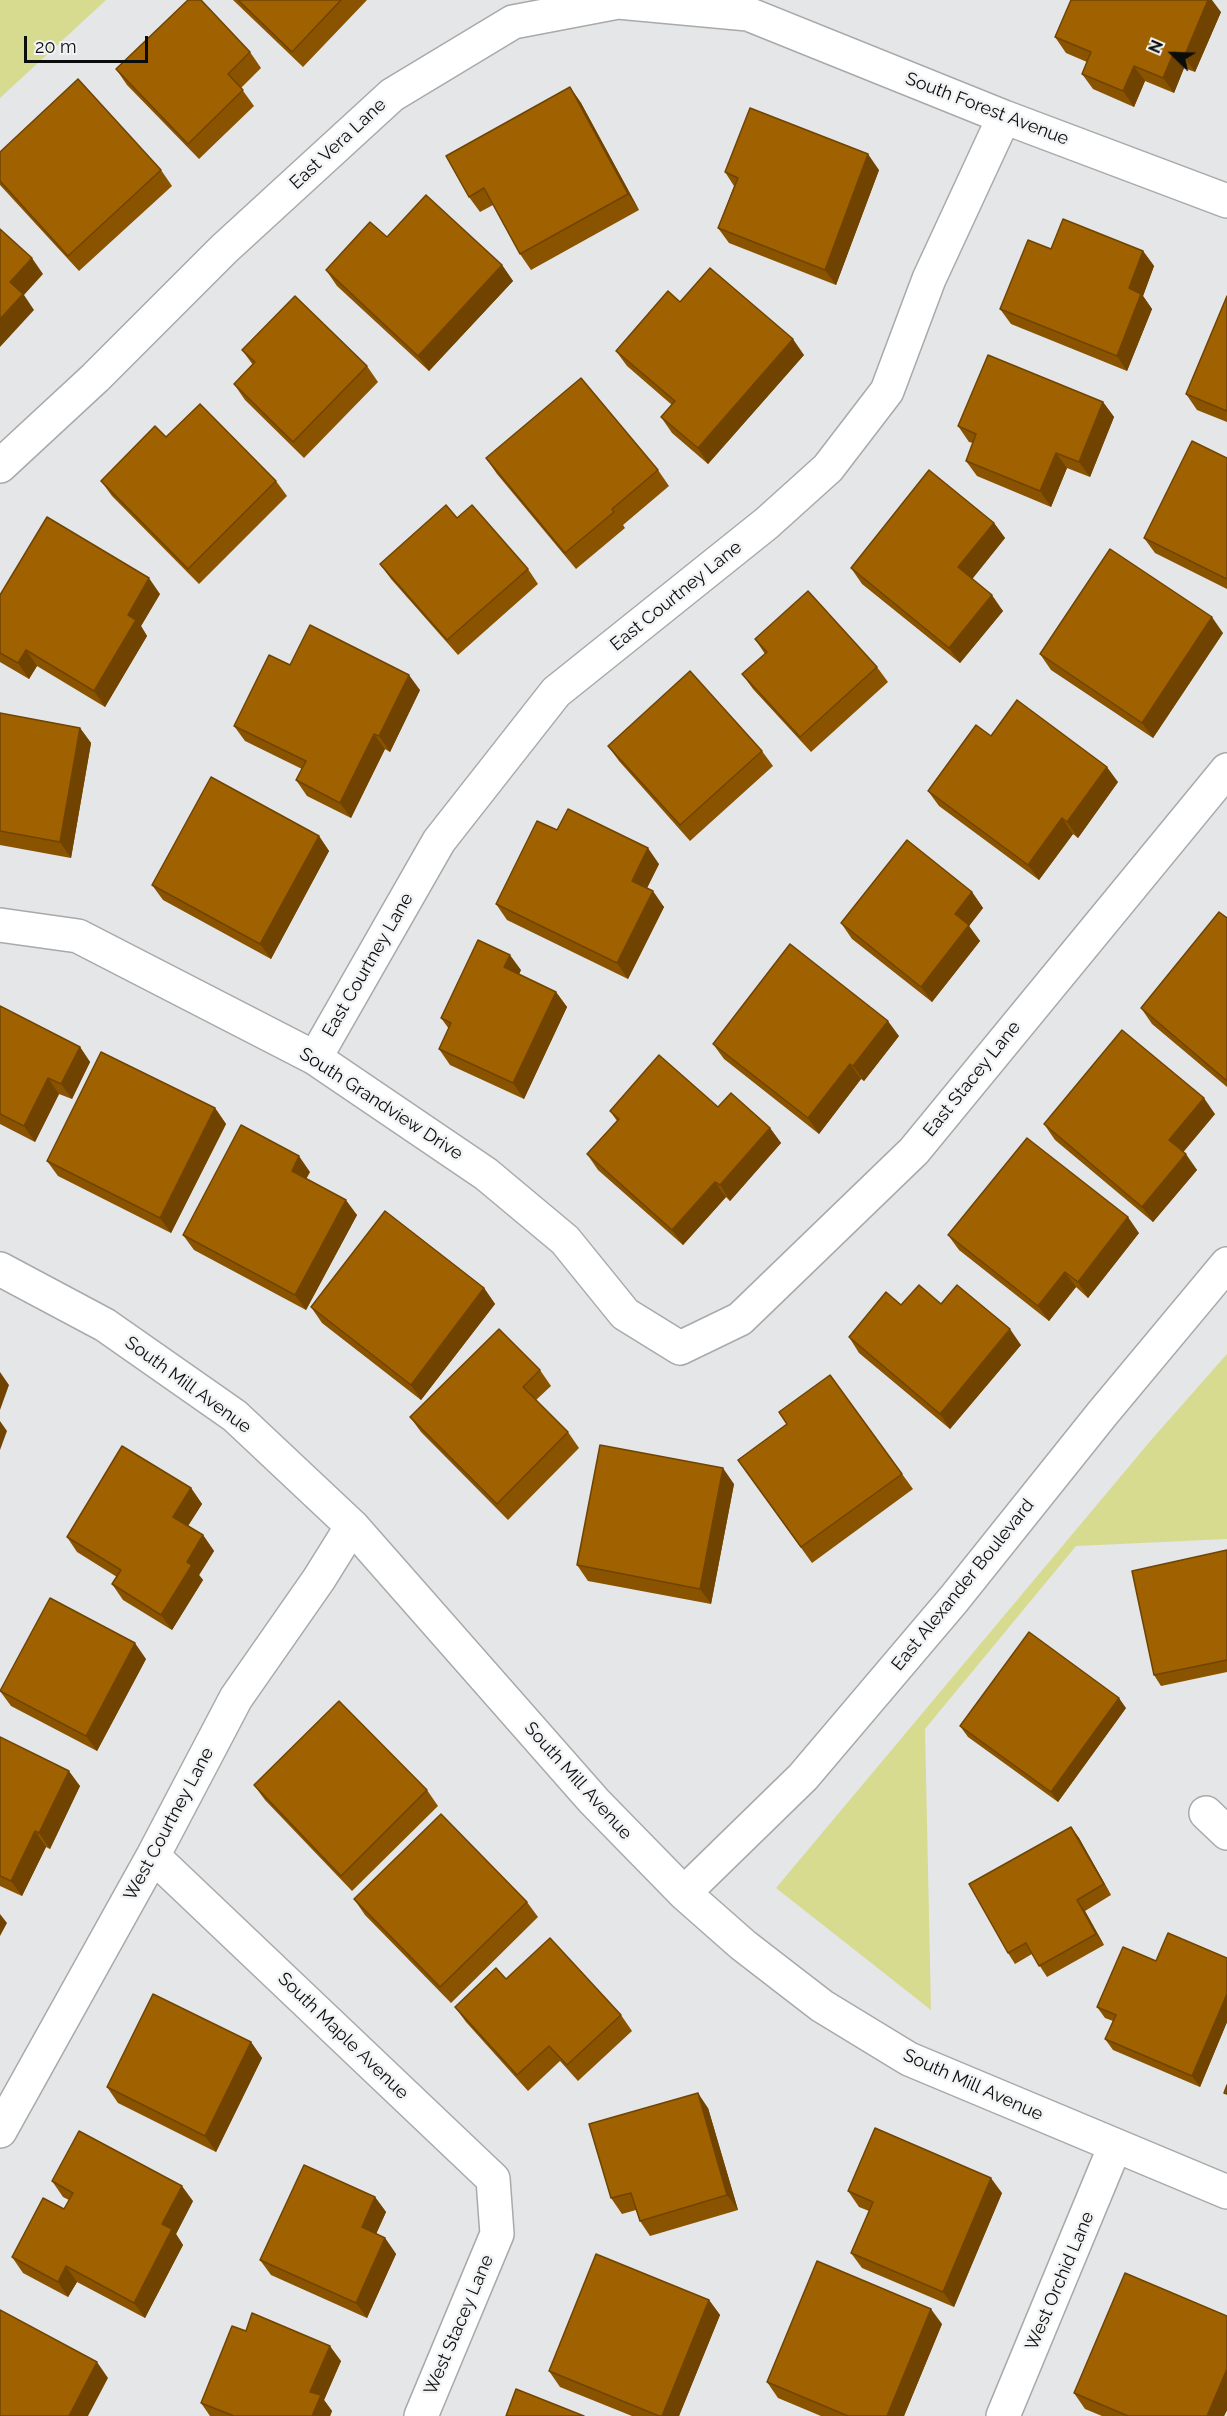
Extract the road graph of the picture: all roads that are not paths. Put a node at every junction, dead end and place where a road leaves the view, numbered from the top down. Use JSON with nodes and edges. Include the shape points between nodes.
{"nodes":[{"id":1,"x":751,"y":7,"type":"edge"},
{"id":2,"x":1004,"y":117,"type":"junction"},
{"id":3,"x":1227,"y":201,"type":"edge"},
{"id":4,"x":0,"y":466,"type":"edge"},
{"id":5,"x":1227,"y":770,"type":"edge"},
{"id":6,"x":0,"y":925,"type":"edge"},
{"id":7,"x":315,"y":1058,"type":"junction"},
{"id":8,"x":1227,"y":1264,"type":"edge"},
{"id":9,"x":0,"y":1269,"type":"edge"},
{"id":10,"x":680,"y":1348,"type":"joint"},
{"id":11,"x":352,"y":1526,"type":"junction"},
{"id":12,"x":153,"y":1856,"type":"junction"},
{"id":13,"x":684,"y":1893,"type":"junction"},
{"id":14,"x":0,"y":2131,"type":"edge"},
{"id":15,"x":1115,"y":2146,"type":"junction"},
{"id":16,"x":1227,"y":2192,"type":"edge"},
{"id":17,"x":497,"y":2234,"type":"joint"},
{"id":18,"x":421,"y":2416,"type":"edge"},
{"id":19,"x":1004,"y":2416,"type":"edge"}],
"edges":[{"from":1,"to":2,"type":"street","name":"South Forest Avenue"},
{"from":1,"to":4,"type":"street","name":"East Vera Lane","via":[[618,2],[513,22],[392,95],[224,249]]},
{"from":2,"to":3,"type":"street","name":"South Forest Avenue"},
{"from":2,"to":7,"type":"street","name":"East Courtney Lane","via":[[929,279],[887,391],[828,468],[767,523],[556,692],[439,841]]},
{"from":5,"to":10,"type":"street","name":"East Stacey Lane","via":[[914,1151],[740,1319]]},
{"from":6,"to":7,"type":"street","name":"South Grandview Drive","via":[[78,936]]},
{"from":7,"to":10,"type":"street","name":"South Grandview Drive","via":[[486,1173],[565,1240],[625,1314]]},
{"from":8,"to":13,"type":"street","name":"East Alexander Boulevard","via":[[803,1777]]},
{"from":9,"to":11,"type":"street","name":"South Mill Avenue","via":[[105,1324],[235,1416]]},
{"from":11,"to":12,"type":"street","name":"West Courtney Lane","via":[[236,1698]]},
{"from":11,"to":13,"type":"street","name":"South Mill Avenue","via":[[594,1801]]},
{"from":12,"to":14,"type":"street","name":"West Courtney Lane"},
{"from":12,"to":17,"type":"street","name":"South Maple Avenue","via":[[493,2179]]},
{"from":13,"to":15,"type":"street","name":"South Mill Avenue","via":[[822,2006],[909,2059]]},
{"from":15,"to":16,"type":"street","name":"South Mill Avenue"},
{"from":15,"to":19,"type":"street","name":"West Orchid Lane"},
{"from":17,"to":18,"type":"street","name":"West Stacey Lane"}]}
